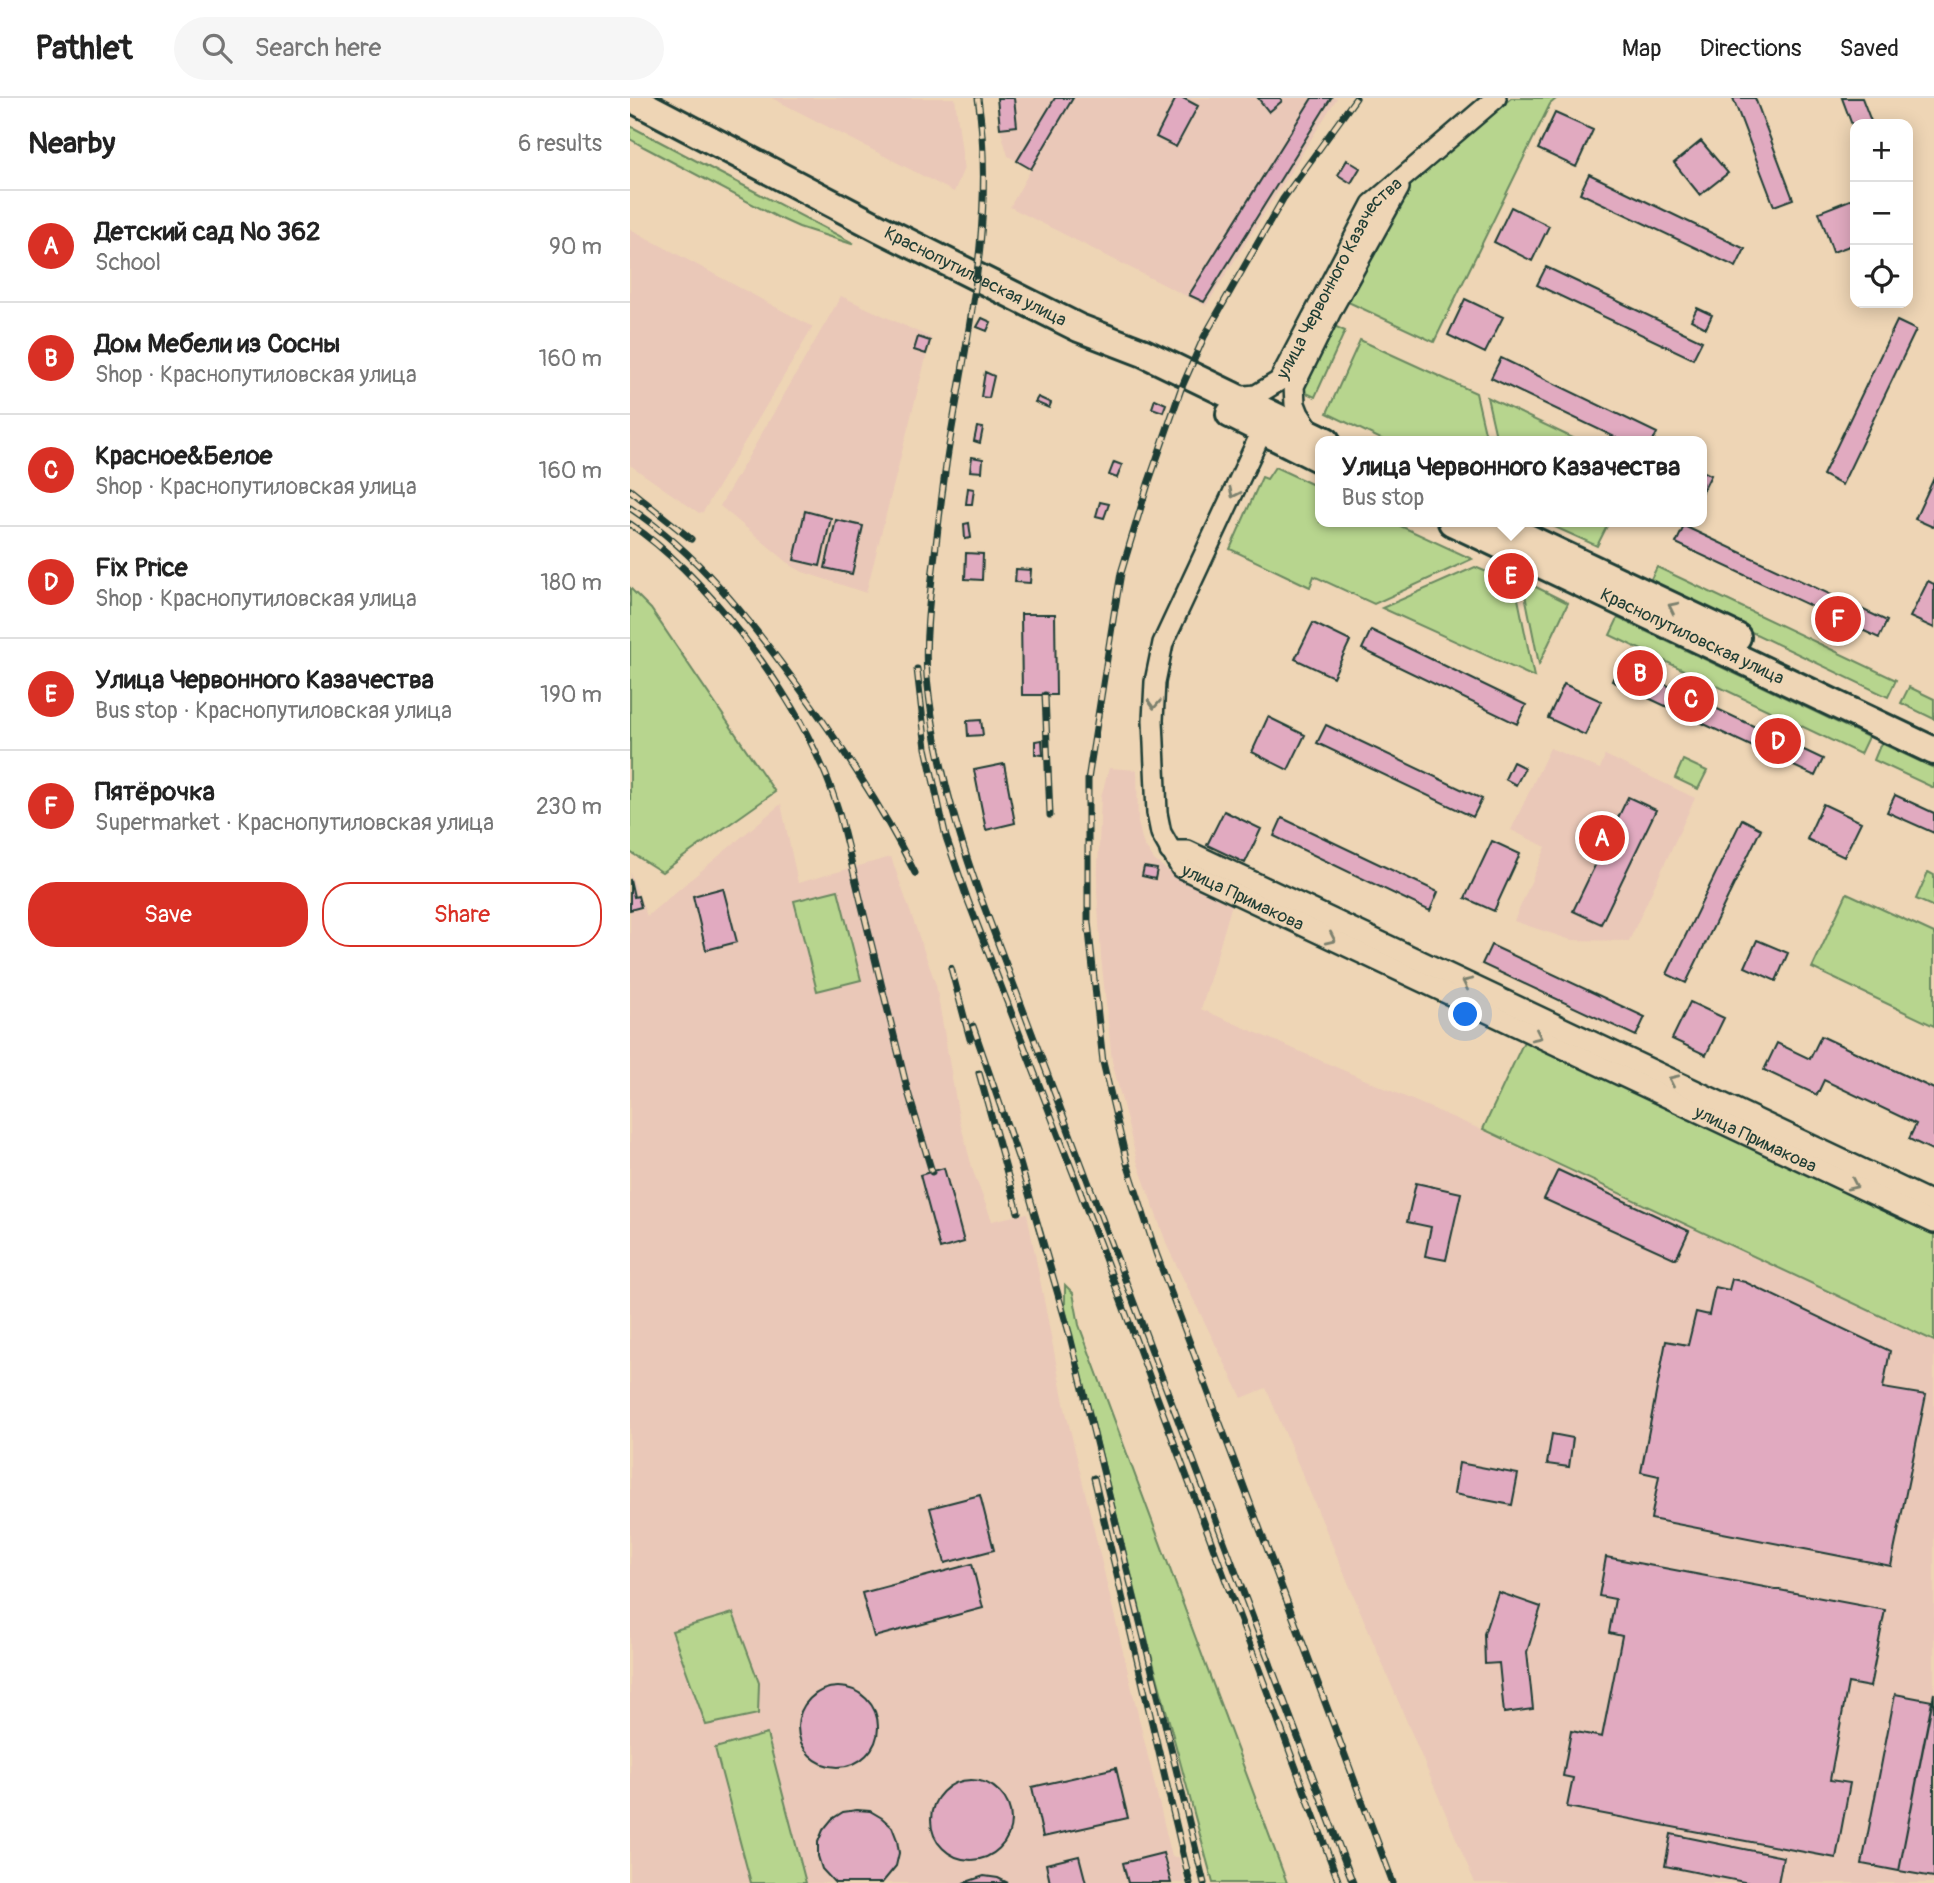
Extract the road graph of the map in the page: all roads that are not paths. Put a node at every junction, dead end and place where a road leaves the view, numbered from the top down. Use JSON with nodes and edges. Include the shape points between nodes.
{"nodes":[{"id":1,"x":631,"y":98,"type":"edge"},
{"id":2,"x":1496,"y":98,"type":"edge"},
{"id":3,"x":630,"y":116,"type":"edge"},
{"id":4,"x":1408,"y":173,"type":"junction"},
{"id":5,"x":1234,"y":397,"type":"junction"},
{"id":6,"x":1262,"y":431,"type":"junction"},
{"id":7,"x":1315,"y":438,"type":"edge"},
{"id":8,"x":1315,"y":442,"type":"edge"},
{"id":9,"x":1315,"y":444,"type":"edge"},
{"id":10,"x":1462,"y":527,"type":"edge"},
{"id":11,"x":1504,"y":527,"type":"edge"},
{"id":12,"x":1934,"y":732,"type":"edge"},
{"id":13,"x":1934,"y":751,"type":"edge"},
{"id":14,"x":1170,"y":851,"type":"junction"},
{"id":15,"x":1934,"y":1203,"type":"edge"},
{"id":16,"x":1934,"y":1223,"type":"edge"}],
"edges":[{"from":1,"to":5,"type":"main road","name":"Краснопутиловская улица","via":[[1079,328]]},
{"from":2,"to":4,"type":"street","name":"улица Червонного Казачества"},
{"from":3,"to":6,"type":"main road","name":"Краснопутиловская улица","via":[[872,243]]},
{"from":4,"to":5,"type":"street","name":"улица Червонного Казачества","via":[[1372,204],[1279,381],[1256,395]]},
{"from":4,"to":7,"type":"street","name":"улица Червонного Казачества","via":[[1294,387],[1299,414]]},
{"from":5,"to":8,"type":"main road","name":"Краснопутиловская улица"},
{"from":6,"to":9,"type":"main road","name":"Краснопутиловская улица"},
{"from":6,"to":14,"type":"street","one_way":true,"via":[[1163,643],[1155,682],[1155,790],[1161,833]]},
{"from":10,"to":13,"type":"main road","name":"Краснопутиловская улица"},
{"from":12,"to":11,"type":"main road","name":"Краснопутиловская улица","one_way":true},
{"from":15,"to":14,"type":"street","name":"улица Примакова","one_way":true,"via":[[1188,851]]},
{"from":14,"to":16,"type":"street","name":"улица Примакова","one_way":true,"via":[[1181,868]]}]}
